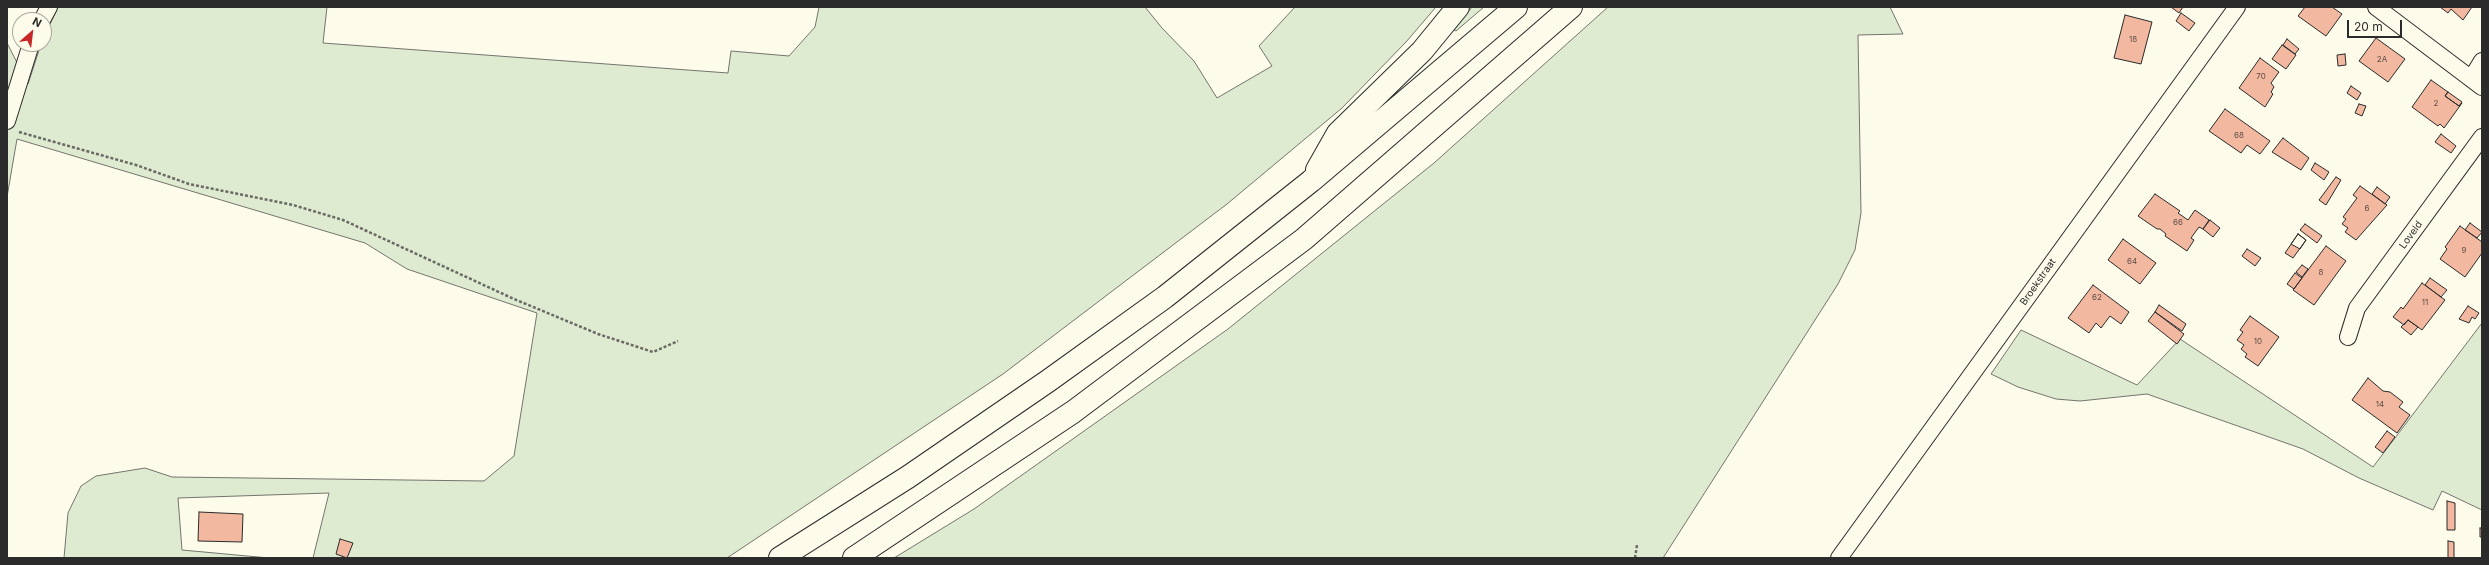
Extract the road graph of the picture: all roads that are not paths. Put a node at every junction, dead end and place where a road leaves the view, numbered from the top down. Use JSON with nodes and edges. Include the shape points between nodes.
{"nodes":[{"id":1,"x":1458,"y":7,"type":"edge"},
{"id":2,"x":1516,"y":7,"type":"edge"},
{"id":3,"x":1571,"y":7,"type":"edge"},
{"id":4,"x":2238,"y":7,"type":"edge"},
{"id":5,"x":2376,"y":7,"type":"edge"},
{"id":6,"x":29,"y":52,"type":"edge"},
{"id":7,"x":2482,"y":61,"type":"edge"},
{"id":8,"x":2476,"y":83,"type":"edge"},
{"id":9,"x":12,"y":126,"type":"edge"},
{"id":10,"x":2482,"y":137,"type":"edge"},
{"id":11,"x":1311,"y":181,"type":"junction"},
{"id":12,"x":2348,"y":337,"type":"dead end"},
{"id":13,"x":780,"y":558,"type":"edge"},
{"id":14,"x":854,"y":558,"type":"edge"},
{"id":15,"x":1839,"y":558,"type":"edge"}],
"edges":[{"from":1,"to":11,"type":"highway","via":[[1422,51],[1338,133]]},
{"from":2,"to":11,"type":"highway"},
{"from":3,"to":14,"type":"highway","via":[[1304,239],[1073,412]]},
{"from":4,"to":15,"type":"street","name":"Broekstraat"},
{"from":5,"to":8,"type":"street"},
{"from":6,"to":9,"type":"street"},
{"from":7,"to":8,"type":"street"},
{"from":10,"to":12,"type":"street","name":"Loveld","via":[[2357,308]]},
{"from":11,"to":13,"type":"highway","via":[[1165,297],[1048,381],[908,477]]}]}
